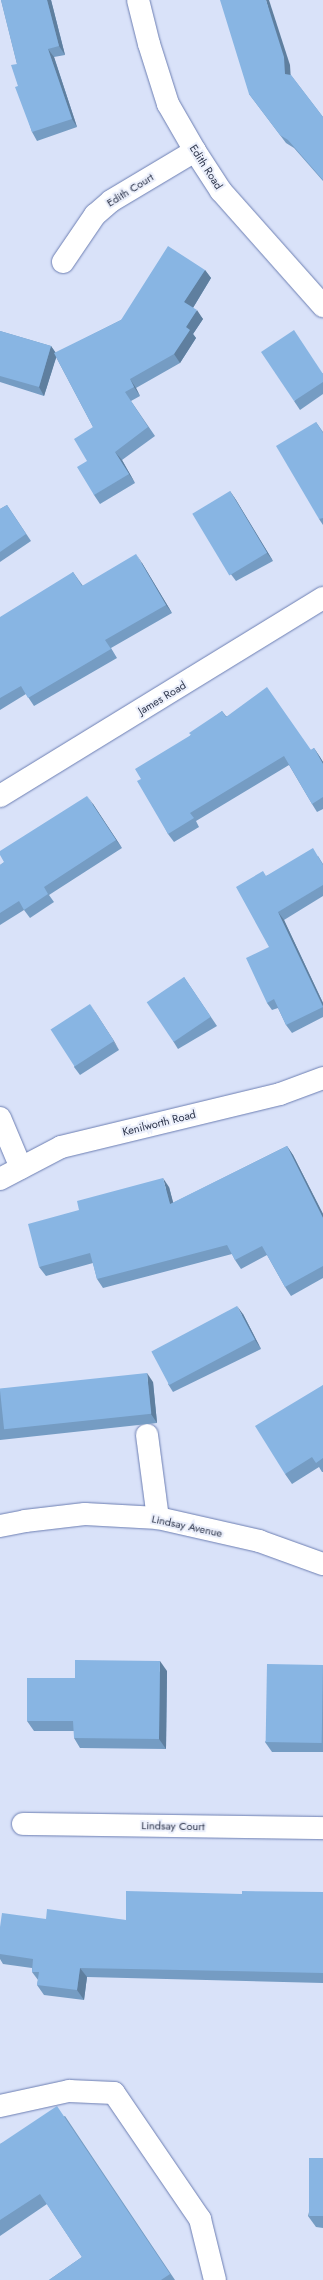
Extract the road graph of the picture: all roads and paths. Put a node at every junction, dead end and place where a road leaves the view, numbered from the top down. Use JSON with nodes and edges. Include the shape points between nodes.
{"nodes":[{"id":1,"x":138,"y":0,"type":"edge"},
{"id":2,"x":195,"y":151,"type":"junction"},
{"id":3,"x":63,"y":262,"type":"dead end"},
{"id":4,"x":323,"y":306,"type":"edge"},
{"id":5,"x":323,"y":598,"type":"edge"},
{"id":6,"x":0,"y":796,"type":"edge"},
{"id":7,"x":323,"y":1078,"type":"edge"},
{"id":8,"x":0,"y":1118,"type":"edge"},
{"id":9,"x":21,"y":1168,"type":"junction"},
{"id":10,"x":0,"y":1179,"type":"edge"},
{"id":11,"x":147,"y":1436,"type":"dead end"},
{"id":12,"x":158,"y":1518,"type":"junction"},
{"id":13,"x":0,"y":1526,"type":"edge"},
{"id":14,"x":323,"y":1564,"type":"edge"},
{"id":15,"x":23,"y":1824,"type":"dead end"},
{"id":16,"x":323,"y":1828,"type":"edge"},
{"id":17,"x":0,"y":2106,"type":"edge"},
{"id":18,"x":215,"y":2280,"type":"edge"}],
"edges":[{"from":1,"to":2,"type":"street","name":"Edith Road","via":[[168,104]]},
{"from":2,"to":3,"type":"street","name":"Edith Court","via":[[111,201],[95,215]]},
{"from":2,"to":4,"type":"street","name":"Edith Road","via":[[221,191]]},
{"from":5,"to":6,"type":"street","name":"James Road"},
{"from":7,"to":9,"type":"street","name":"Kenilworth Road","via":[[280,1094],[61,1147]]},
{"from":8,"to":9,"type":"street"},
{"from":9,"to":10,"type":"street","name":"Kenilworth Road"},
{"from":11,"to":12,"type":"street"},
{"from":12,"to":13,"type":"street","name":"Lindsay Avenue","via":[[85,1514]]},
{"from":12,"to":14,"type":"street","name":"Lindsay Avenue","via":[[259,1542]]},
{"from":15,"to":16,"type":"street","name":"Lindsay Court"},
{"from":17,"to":18,"type":"street","via":[[69,2091],[114,2093],[200,2219]]}]}
